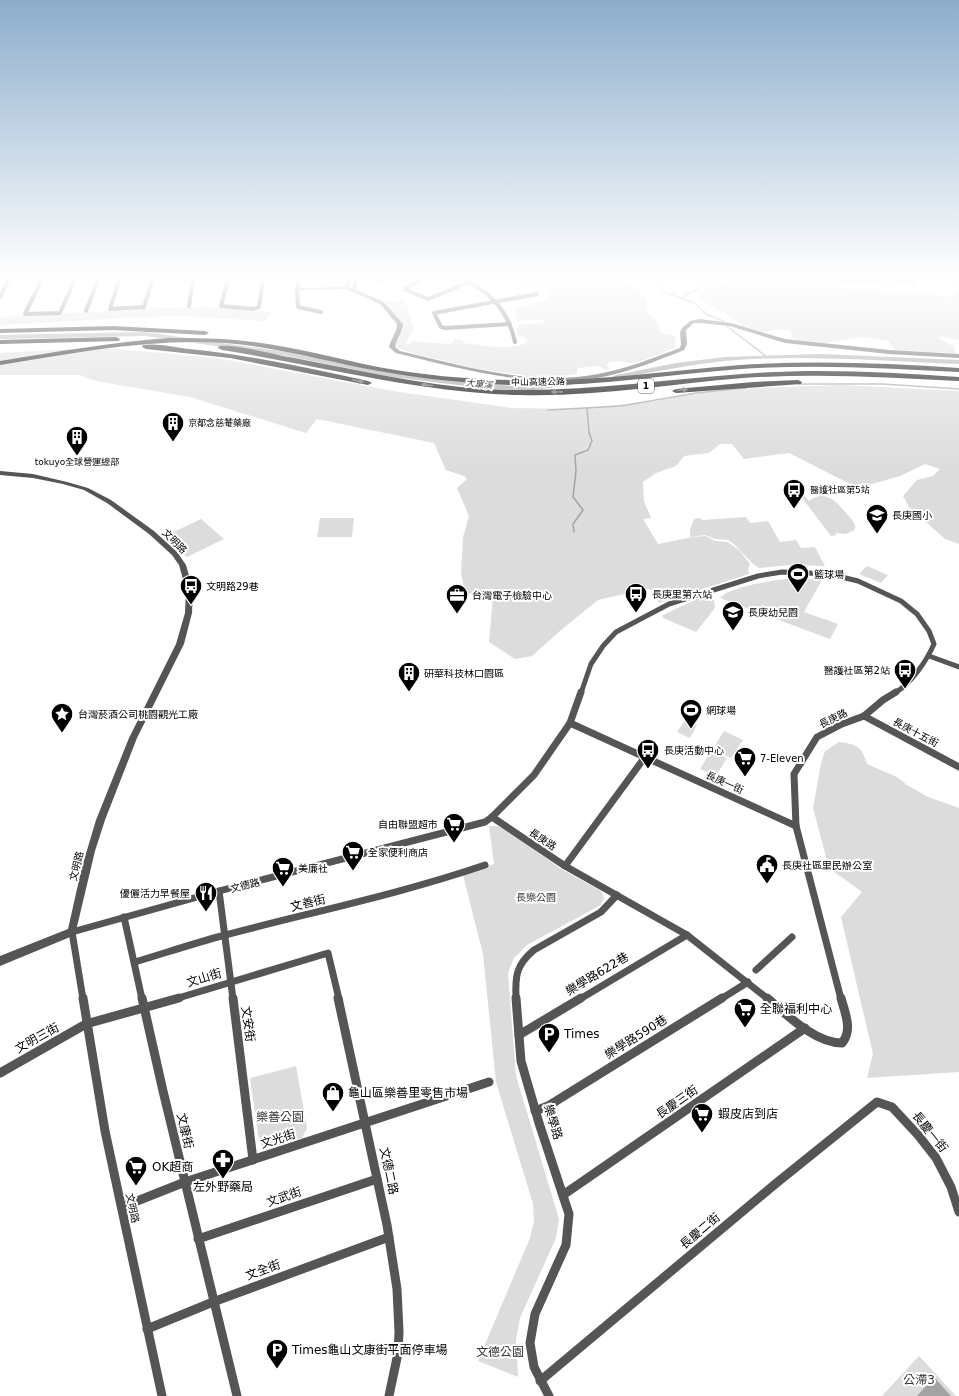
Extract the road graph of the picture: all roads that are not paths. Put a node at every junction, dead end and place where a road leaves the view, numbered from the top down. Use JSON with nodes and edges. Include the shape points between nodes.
{"nodes":[{"id":1,"x":52,"y":340,"type":"edge"},
{"id":2,"x":148,"y":340,"type":"edge"},
{"id":3,"x":181,"y":340,"type":"edge"},
{"id":4,"x":190,"y":340,"type":"edge"},
{"id":5,"x":257,"y":340,"type":"edge"},
{"id":6,"x":393,"y":340,"type":"edge"},
{"id":7,"x":684,"y":340,"type":"edge"},
{"id":8,"x":780,"y":340,"type":"edge"},
{"id":9,"x":0,"y":342,"type":"edge"},
{"id":10,"x":0,"y":349,"type":"edge"},
{"id":11,"x":959,"y":356,"type":"edge"},
{"id":12,"x":0,"y":362,"type":"edge"},
{"id":13,"x":959,"y":369,"type":"edge"},
{"id":14,"x":959,"y":379,"type":"edge"},
{"id":15,"x":959,"y":386,"type":"edge"},
{"id":16,"x":0,"y":473,"type":"edge"},
{"id":17,"x":929,"y":656,"type":"junction"},
{"id":18,"x":959,"y":667,"type":"edge"},
{"id":19,"x":864,"y":716,"type":"junction"},
{"id":20,"x":570,"y":723,"type":"junction"},
{"id":21,"x":645,"y":757,"type":"junction"},
{"id":22,"x":959,"y":767,"type":"edge"},
{"id":23,"x":492,"y":817,"type":"junction"},
{"id":24,"x":796,"y":826,"type":"junction"},
{"id":25,"x":485,"y":865,"type":"dead end"},
{"id":26,"x":564,"y":866,"type":"junction"},
{"id":27,"x":219,"y":891,"type":"junction"},
{"id":28,"x":617,"y":895,"type":"junction"},
{"id":29,"x":124,"y":917,"type":"junction"},
{"id":30,"x":72,"y":932,"type":"junction"},
{"id":31,"x":687,"y":934,"type":"junction"},
{"id":32,"x":224,"y":935,"type":"junction"},
{"id":33,"x":792,"y":937,"type":"dead end"},
{"id":34,"x":328,"y":953,"type":"joint"},
{"id":35,"x":0,"y":961,"type":"edge"},
{"id":36,"x":135,"y":962,"type":"junction"},
{"id":37,"x":756,"y":970,"type":"dead end"},
{"id":38,"x":230,"y":982,"type":"junction"},
{"id":39,"x":748,"y":982,"type":"junction"},
{"id":40,"x":145,"y":1008,"type":"junction"},
{"id":41,"x":86,"y":1024,"type":"junction"},
{"id":42,"x":805,"y":1028,"type":"junction"},
{"id":43,"x":519,"y":1035,"type":"junction"},
{"id":44,"x":0,"y":1073,"type":"edge"},
{"id":45,"x":489,"y":1082,"type":"dead end"},
{"id":46,"x":877,"y":1102,"type":"joint"},
{"id":47,"x":535,"y":1111,"type":"junction"},
{"id":48,"x":365,"y":1123,"type":"junction"},
{"id":49,"x":253,"y":1160,"type":"junction"},
{"id":50,"x":377,"y":1178,"type":"junction"},
{"id":51,"x":184,"y":1182,"type":"junction"},
{"id":52,"x":563,"y":1195,"type":"junction"},
{"id":53,"x":122,"y":1207,"type":"junction"},
{"id":54,"x":959,"y":1212,"type":"edge"},
{"id":55,"x":389,"y":1237,"type":"junction"},
{"id":56,"x":198,"y":1239,"type":"junction"},
{"id":57,"x":213,"y":1302,"type":"junction"},
{"id":58,"x":148,"y":1328,"type":"junction"},
{"id":59,"x":540,"y":1382,"type":"junction"},
{"id":60,"x":162,"y":1396,"type":"edge"},
{"id":61,"x":237,"y":1396,"type":"edge"},
{"id":62,"x":389,"y":1396,"type":"edge"},
{"id":63,"x":549,"y":1396,"type":"edge"}],
"edges":[{"from":1,"to":9,"type":"highway","name":"中山高速公路","number":"1","one_way":true},
{"from":14,"to":2,"type":"highway","name":"中山高速公路","number":"1","one_way":true,"via":[[790,374],[603,390],[485,392],[414,383],[251,352]]},
{"from":3,"to":12,"type":"highway","number":"1","via":[[105,346]]},
{"from":4,"to":13,"type":"highway","number":"1","via":[[263,345],[399,372],[492,382],[587,382],[794,364]]},
{"from":5,"to":13,"type":"highway","number":"1","via":[[443,375],[513,380],[586,379],[723,365],[792,361]]},
{"from":6,"to":7,"type":"street","via":[[392,347],[398,352],[482,372],[556,380],[585,378],[630,367],[682,349]]},
{"from":8,"to":11,"type":"street","via":[[889,352]]},
{"from":10,"to":15,"type":"highway","name":"中山高速公路","number":"1","one_way":true,"via":[[122,346],[192,350],[420,392],[496,399],[565,399],[785,382],[842,381]]},
{"from":16,"to":30,"type":"street","name":"文明路","via":[[54,480],[87,490],[115,504],[163,542],[182,563],[190,596],[189,618],[180,644],[142,719],[105,805]]},
{"from":17,"to":18,"type":"street"},
{"from":17,"to":19,"type":"street","name":"長庚路","via":[[904,688],[883,700]]},
{"from":17,"to":20,"type":"street","via":[[934,644],[929,631],[917,614],[890,595],[858,581],[829,574],[782,572],[758,576],[669,604],[616,632],[602,646],[591,664]]},
{"from":19,"to":22,"type":"street","name":"長庚十五街"},
{"from":19,"to":24,"type":"street","name":"長庚路","via":[[817,737],[808,751],[794,774]]},
{"from":20,"to":21,"type":"street","name":"長庚一街"},
{"from":20,"to":23,"type":"street","via":[[534,775]]},
{"from":21,"to":24,"type":"street","name":"長庚一街"},
{"from":21,"to":26,"type":"street"},
{"from":23,"to":26,"type":"street","name":"長庚路"},
{"from":23,"to":27,"type":"street","name":"文德路","via":[[485,822]]},
{"from":24,"to":42,"type":"street","name":"長庚路","via":[[848,1028],[847,1037],[842,1043],[834,1043],[823,1040]]},
{"from":25,"to":32,"type":"street","name":"文善街","via":[[324,911]]},
{"from":26,"to":28,"type":"street","name":"長庚路"},
{"from":27,"to":29,"type":"street","name":"文德路"},
{"from":27,"to":32,"type":"street","name":"文安街"},
{"from":28,"to":31,"type":"street","name":"長庚路"},
{"from":28,"to":43,"type":"street","name":"樂學路","via":[[600,912],[524,958],[515,980]]},
{"from":29,"to":30,"type":"street","name":"文德路"},
{"from":29,"to":36,"type":"street","name":"文康街"},
{"from":30,"to":35,"type":"street","name":"文德路"},
{"from":30,"to":41,"type":"street","name":"文明路"},
{"from":31,"to":39,"type":"street","name":"長庚路"},
{"from":31,"to":43,"type":"street","name":"樂學路622巷"},
{"from":32,"to":36,"type":"street","name":"文善街"},
{"from":32,"to":38,"type":"street","name":"文安街"},
{"from":33,"to":37,"type":"street"},
{"from":34,"to":38,"type":"street","name":"文山街"},
{"from":34,"to":48,"type":"street","name":"文德二路"},
{"from":36,"to":40,"type":"street","name":"文康街"},
{"from":38,"to":40,"type":"street","name":"文山街"},
{"from":38,"to":49,"type":"street","name":"文安街"},
{"from":39,"to":42,"type":"street","name":"長庚路"},
{"from":39,"to":47,"type":"street","name":"樂學路590巷","via":[[548,1106]]},
{"from":40,"to":41,"type":"street","name":"文山街"},
{"from":40,"to":51,"type":"street","name":"文康街"},
{"from":41,"to":44,"type":"street","name":"文明三街"},
{"from":41,"to":53,"type":"street","name":"文明路","via":[[105,1131]]},
{"from":42,"to":52,"type":"street","name":"長慶三街"},
{"from":43,"to":47,"type":"street","name":"樂學路","via":[[521,1061]]},
{"from":45,"to":48,"type":"street","name":"文光街"},
{"from":46,"to":54,"type":"street","name":"長慶一街","via":[[892,1107],[936,1158],[951,1187]]},
{"from":46,"to":59,"type":"street","name":"長慶二街"},
{"from":47,"to":52,"type":"street","name":"樂學路"},
{"from":48,"to":49,"type":"street","name":"文光街"},
{"from":48,"to":50,"type":"street","name":"文德二路"},
{"from":49,"to":51,"type":"street","name":"文光街"},
{"from":50,"to":55,"type":"street","name":"文德二路"},
{"from":50,"to":56,"type":"street","name":"文武街"},
{"from":51,"to":53,"type":"street","name":"文光街"},
{"from":51,"to":56,"type":"street","name":"文康街"},
{"from":52,"to":59,"type":"street","name":"樂學路","via":[[569,1214],[566,1244],[530,1334],[531,1356]]},
{"from":53,"to":58,"type":"street","name":"文明路"},
{"from":55,"to":57,"type":"street","name":"文全街"},
{"from":55,"to":62,"type":"street","name":"文德二路","via":[[399,1302],[400,1330]]},
{"from":56,"to":57,"type":"street","name":"文康街"},
{"from":57,"to":58,"type":"street","name":"文全街"},
{"from":57,"to":61,"type":"street","name":"文康街"},
{"from":58,"to":60,"type":"street","name":"文明路"},
{"from":59,"to":63,"type":"street","name":"樂學路"}]}
